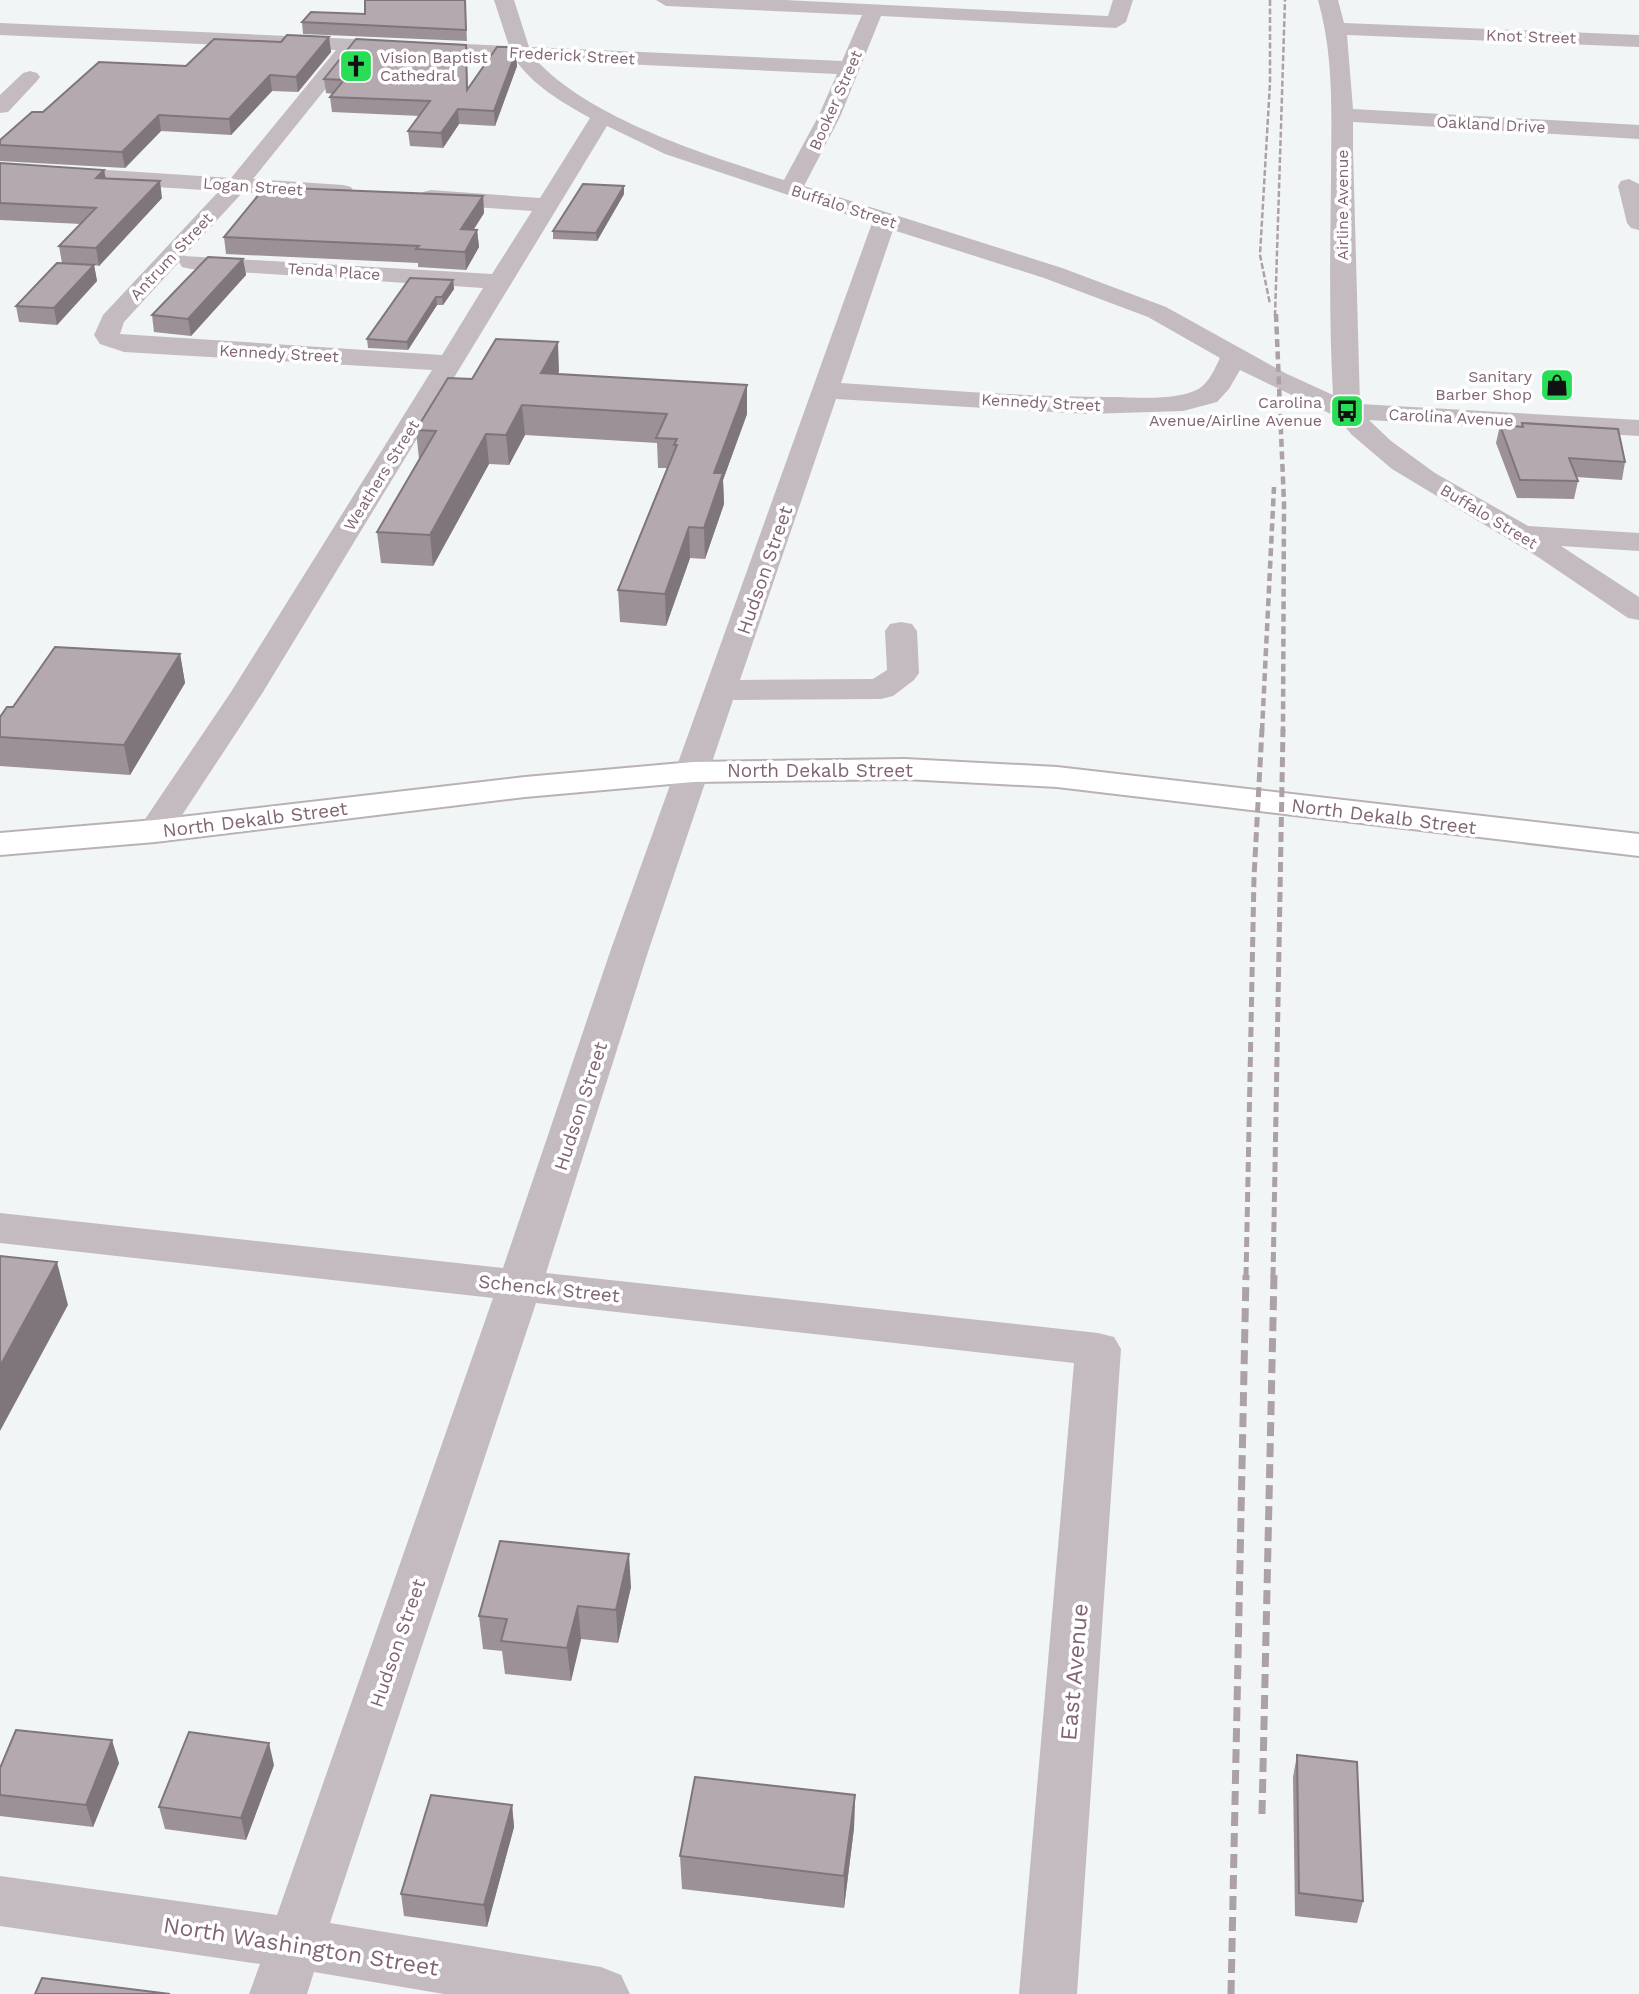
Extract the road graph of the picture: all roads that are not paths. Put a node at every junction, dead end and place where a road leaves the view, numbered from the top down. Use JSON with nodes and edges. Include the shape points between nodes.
{"nodes":[{"id":1,"x":504,"y":0,"type":"edge"},
{"id":2,"x":666,"y":0,"type":"edge"},
{"id":3,"x":1123,"y":0,"type":"edge"},
{"id":4,"x":1328,"y":0,"type":"edge"},
{"id":5,"x":874,"y":9,"type":"junction"},
{"id":6,"x":0,"y":29,"type":"edge"},
{"id":7,"x":1338,"y":29,"type":"junction"},
{"id":8,"x":1639,"y":41,"type":"edge"},
{"id":9,"x":350,"y":46,"type":"junction"},
{"id":10,"x":521,"y":53,"type":"junction"},
{"id":11,"x":850,"y":68,"type":"junction"},
{"id":12,"x":30,"y":77,"type":"dead end"},
{"id":13,"x":0,"y":107,"type":"edge"},
{"id":14,"x":1343,"y":115,"type":"junction"},
{"id":15,"x":602,"y":116,"type":"junction"},
{"id":16,"x":1639,"y":132,"type":"edge"},
{"id":17,"x":0,"y":170,"type":"edge"},
{"id":18,"x":237,"y":185,"type":"junction"},
{"id":19,"x":1629,"y":186,"type":"dead end"},
{"id":20,"x":791,"y":188,"type":"junction"},
{"id":21,"x":359,"y":193,"type":"edge"},
{"id":22,"x":413,"y":196,"type":"edge"},
{"id":23,"x":548,"y":205,"type":"junction"},
{"id":24,"x":885,"y":219,"type":"junction"},
{"id":25,"x":1639,"y":223,"type":"edge"},
{"id":26,"x":168,"y":260,"type":"junction"},
{"id":27,"x":500,"y":282,"type":"junction"},
{"id":28,"x":109,"y":340,"type":"joint"},
{"id":29,"x":1233,"y":357,"type":"junction"},
{"id":30,"x":450,"y":363,"type":"junction"},
{"id":31,"x":826,"y":390,"type":"junction"},
{"id":32,"x":1347,"y":411,"type":"junction"},
{"id":33,"x":1639,"y":428,"type":"edge"},
{"id":34,"x":1521,"y":534,"type":"junction"},
{"id":35,"x":1639,"y":542,"type":"edge"},
{"id":36,"x":1639,"y":611,"type":"edge"},
{"id":37,"x":901,"y":631,"type":"dead end"},
{"id":38,"x":722,"y":690,"type":"junction"},
{"id":39,"x":693,"y":772,"type":"junction"},
{"id":40,"x":155,"y":831,"type":"junction"},
{"id":41,"x":0,"y":844,"type":"edge"},
{"id":42,"x":1639,"y":845,"type":"edge"},
{"id":43,"x":0,"y":1228,"type":"edge"},
{"id":44,"x":519,"y":1284,"type":"junction"},
{"id":45,"x":1098,"y":1349,"type":"joint"},
{"id":46,"x":0,"y":1902,"type":"edge"},
{"id":47,"x":286,"y":1969,"type":"edge"},
{"id":48,"x":601,"y":1994,"type":"edge"},
{"id":49,"x":1048,"y":1994,"type":"edge"}],
"edges":[{"from":1,"to":10,"type":"street","name":"Buffalo Street"},
{"from":2,"to":5,"type":"street"},
{"from":3,"to":5,"type":"street","via":[[1115,22]]},
{"from":4,"to":7,"type":"street","name":"Airline Avenue"},
{"from":5,"to":11,"type":"street","name":"Booker Street"},
{"from":6,"to":9,"type":"street","name":"Frederick Street"},
{"from":7,"to":8,"type":"street","name":"Knot Street"},
{"from":7,"to":14,"type":"street","name":"Airline Avenue"},
{"from":9,"to":10,"type":"street","name":"Frederick Street"},
{"from":9,"to":18,"type":"street","name":"Antrum Street"},
{"from":10,"to":11,"type":"street","name":"Frederick Street"},
{"from":10,"to":15,"type":"street","name":"Buffalo Street","via":[[543,79]]},
{"from":11,"to":20,"type":"street","name":"Booker Street"},
{"from":12,"to":13,"type":"street"},
{"from":14,"to":16,"type":"street","name":"Oakland Drive"},
{"from":14,"to":32,"type":"street","name":"Airline Avenue"},
{"from":15,"to":20,"type":"street","name":"Buffalo Street","via":[[673,149]]},
{"from":15,"to":23,"type":"street","name":"Weathers Street"},
{"from":17,"to":18,"type":"street","name":"Logan Street"},
{"from":18,"to":21,"type":"street","name":"Logan Street"},
{"from":18,"to":26,"type":"street","name":"Antrum Street"},
{"from":19,"to":25,"type":"street"},
{"from":20,"to":24,"type":"street","name":"Buffalo Street"},
{"from":22,"to":23,"type":"street"},
{"from":23,"to":27,"type":"street","name":"Weathers Street"},
{"from":24,"to":29,"type":"street","name":"Buffalo Street","via":[[1157,312]]},
{"from":24,"to":31,"type":"street","name":"Hudson Street"},
{"from":26,"to":27,"type":"street","name":"Tenda Place"},
{"from":26,"to":28,"type":"street","name":"Antrum Street","via":[[112,320]]},
{"from":27,"to":30,"type":"street","name":"Weathers Street"},
{"from":28,"to":30,"type":"street","name":"Kennedy Street"},
{"from":29,"to":31,"type":"street","name":"Kennedy Street","via":[[1207,397],[1165,406]]},
{"from":29,"to":32,"type":"street","name":"Carolina Avenue"},
{"from":30,"to":40,"type":"street","name":"Weathers Street","via":[[247,692]]},
{"from":31,"to":38,"type":"street","name":"Hudson Street"},
{"from":32,"to":33,"type":"street","name":"Carolina Avenue"},
{"from":32,"to":34,"type":"street","name":"Buffalo Street","via":[[1360,429],[1423,476]]},
{"from":34,"to":35,"type":"street"},
{"from":34,"to":36,"type":"street","name":"Buffalo Street"},
{"from":37,"to":38,"type":"street","via":[[903,673],[881,689]]},
{"from":38,"to":39,"type":"street","name":"Hudson Street"},
{"from":39,"to":40,"type":"main road","name":"North Dekalb Street"},
{"from":39,"to":42,"type":"main road","name":"North Dekalb Street","via":[[905,769],[1057,777]]},
{"from":39,"to":44,"type":"street","name":"Hudson Street"},
{"from":40,"to":41,"type":"main road","name":"North Dekalb Street"},
{"from":43,"to":44,"type":"street","name":"Schenck Street"},
{"from":44,"to":45,"type":"street","name":"Schenck Street"},
{"from":44,"to":47,"type":"street","name":"Hudson Street"},
{"from":45,"to":49,"type":"street","name":"East Avenue"},
{"from":46,"to":47,"type":"street","name":"North Washington Street"},
{"from":47,"to":48,"type":"street","name":"North Washington Street"}]}
